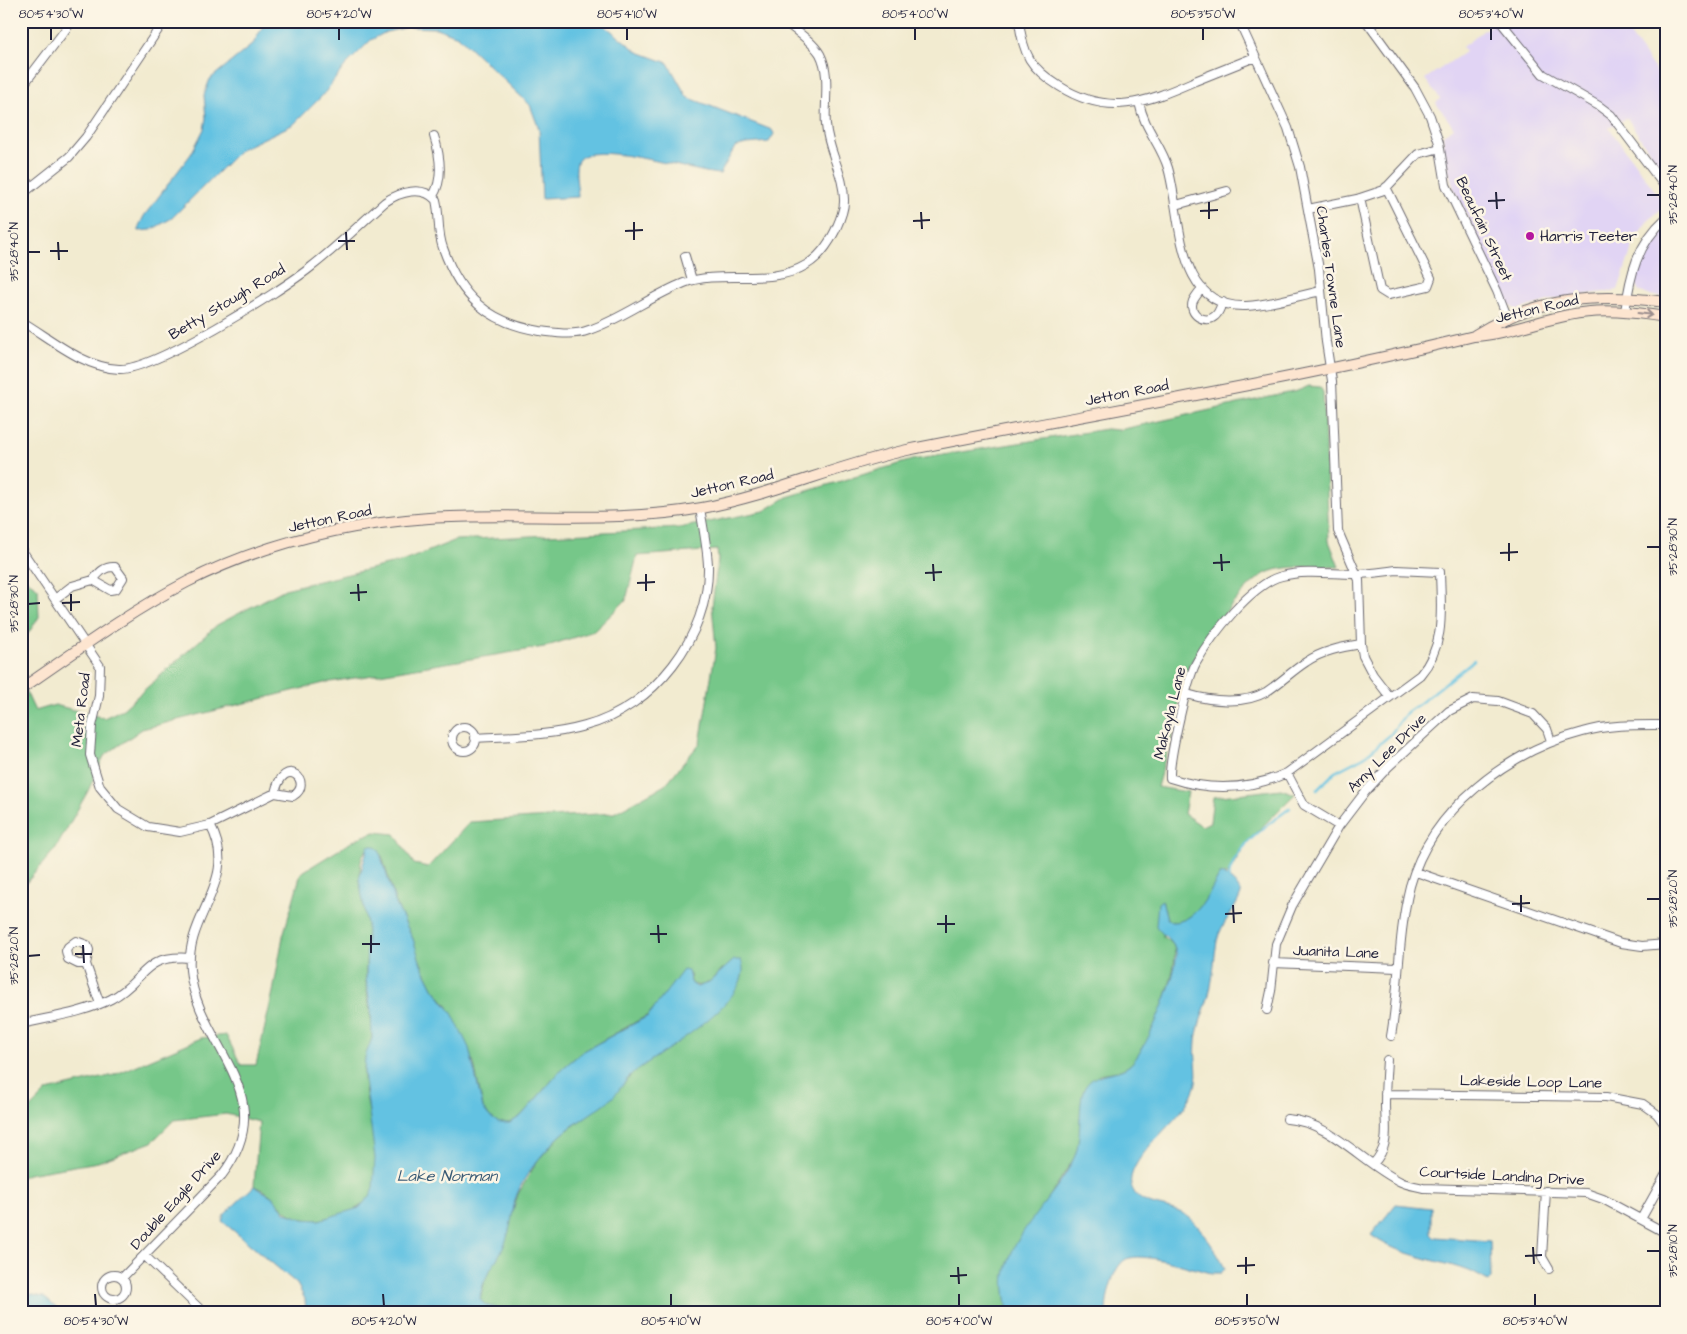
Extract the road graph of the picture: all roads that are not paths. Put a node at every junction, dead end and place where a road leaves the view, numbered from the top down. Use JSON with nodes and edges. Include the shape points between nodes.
{"nodes":[{"id":1,"x":72,"y":21,"type":"edge"},
{"id":2,"x":164,"y":21,"type":"edge"},
{"id":3,"x":784,"y":21,"type":"edge"},
{"id":4,"x":1019,"y":21,"type":"edge"},
{"id":5,"x":1239,"y":21,"type":"edge"},
{"id":6,"x":1500,"y":21,"type":"edge"},
{"id":7,"x":1369,"y":22,"type":"edge"},
{"id":8,"x":1255,"y":56,"type":"junction"},
{"id":9,"x":21,"y":88,"type":"edge"},
{"id":10,"x":1140,"y":102,"type":"junction"},
{"id":11,"x":434,"y":136,"type":"dead end"},
{"id":12,"x":1440,"y":148,"type":"junction"},
{"id":13,"x":1386,"y":187,"type":"junction"},
{"id":14,"x":1666,"y":188,"type":"edge"},
{"id":15,"x":1226,"y":192,"type":"dead end"},
{"id":16,"x":21,"y":195,"type":"edge"},
{"id":17,"x":433,"y":196,"type":"junction"},
{"id":18,"x":1360,"y":198,"type":"junction"},
{"id":19,"x":1176,"y":205,"type":"junction"},
{"id":20,"x":1308,"y":209,"type":"junction"},
{"id":21,"x":1666,"y":218,"type":"edge"},
{"id":22,"x":686,"y":256,"type":"dead end"},
{"id":23,"x":692,"y":280,"type":"junction"},
{"id":24,"x":1202,"y":288,"type":"junction"},
{"id":25,"x":1321,"y":291,"type":"junction"},
{"id":26,"x":1627,"y":297,"type":"junction"},
{"id":27,"x":1222,"y":302,"type":"junction"},
{"id":28,"x":1666,"y":302,"type":"edge"},
{"id":29,"x":1625,"y":312,"type":"junction"},
{"id":30,"x":1666,"y":317,"type":"edge"},
{"id":31,"x":1508,"y":319,"type":"junction"},
{"id":32,"x":21,"y":321,"type":"edge"},
{"id":33,"x":1474,"y":336,"type":"junction"},
{"id":34,"x":1329,"y":369,"type":"junction"},
{"id":35,"x":700,"y":508,"type":"junction"},
{"id":36,"x":21,"y":549,"type":"edge"},
{"id":37,"x":1355,"y":574,"type":"junction"},
{"id":38,"x":93,"y":580,"type":"dead end"},
{"id":39,"x":55,"y":599,"type":"junction"},
{"id":40,"x":1361,"y":644,"type":"junction"},
{"id":41,"x":86,"y":645,"type":"junction"},
{"id":42,"x":21,"y":689,"type":"edge"},
{"id":43,"x":1187,"y":694,"type":"junction"},
{"id":44,"x":1390,"y":697,"type":"junction"},
{"id":45,"x":1666,"y":724,"type":"edge"},
{"id":46,"x":475,"y":738,"type":"dead end"},
{"id":47,"x":1551,"y":741,"type":"junction"},
{"id":48,"x":1287,"y":773,"type":"junction"},
{"id":49,"x":275,"y":793,"type":"dead end"},
{"id":50,"x":210,"y":825,"type":"junction"},
{"id":51,"x":1339,"y":826,"type":"junction"},
{"id":52,"x":1416,"y":872,"type":"junction"},
{"id":53,"x":1666,"y":944,"type":"edge"},
{"id":54,"x":190,"y":958,"type":"junction"},
{"id":55,"x":1273,"y":963,"type":"junction"},
{"id":56,"x":86,"y":964,"type":"dead end"},
{"id":57,"x":1397,"y":968,"type":"junction"},
{"id":58,"x":100,"y":1004,"type":"junction"},
{"id":59,"x":1267,"y":1010,"type":"dead end"},
{"id":60,"x":21,"y":1024,"type":"edge"},
{"id":61,"x":1391,"y":1036,"type":"dead end"},
{"id":62,"x":1387,"y":1060,"type":"dead end"},
{"id":63,"x":1385,"y":1094,"type":"junction"},
{"id":64,"x":1287,"y":1119,"type":"dead end"},
{"id":65,"x":1666,"y":1126,"type":"edge"},
{"id":66,"x":1373,"y":1164,"type":"junction"},
{"id":67,"x":1666,"y":1174,"type":"edge"},
{"id":68,"x":1546,"y":1190,"type":"junction"},
{"id":69,"x":1641,"y":1219,"type":"junction"},
{"id":70,"x":1666,"y":1233,"type":"edge"},
{"id":71,"x":145,"y":1256,"type":"junction"},
{"id":72,"x":1549,"y":1269,"type":"dead end"},
{"id":73,"x":122,"y":1278,"type":"dead end"},
{"id":74,"x":204,"y":1313,"type":"edge"}],
"edges":[{"from":1,"to":9,"type":"street"},
{"from":2,"to":16,"type":"street","via":[[80,144],[69,157]]},
{"from":3,"to":23,"type":"street","via":[[816,48],[826,73],[828,139],[844,196],[840,219],[832,237],[813,261],[795,270],[759,277]]},
{"from":4,"to":10,"type":"street","via":[[1026,55],[1050,80],[1077,96],[1101,104]]},
{"from":5,"to":8,"type":"street","name":"Charles Towne Lane"},
{"from":6,"to":14,"type":"street","via":[[1543,74],[1611,115]]},
{"from":7,"to":12,"type":"street","name":"Beaufain Street","via":[[1415,88],[1430,116]]},
{"from":8,"to":10,"type":"street"},
{"from":8,"to":20,"type":"street","name":"Charles Towne Lane","via":[[1288,128]]},
{"from":10,"to":19,"type":"street","via":[[1144,123],[1168,168]]},
{"from":11,"to":17,"type":"street","via":[[440,169]]},
{"from":12,"to":13,"type":"street","via":[[1418,154]]},
{"from":12,"to":31,"type":"street","name":"Beaufain Street","via":[[1449,194]]},
{"from":13,"to":18,"type":"street"},
{"from":13,"to":18,"type":"street","via":[[1430,278],[1428,286],[1388,294],[1380,290]]},
{"from":15,"to":19,"type":"street"},
{"from":17,"to":23,"type":"street","via":[[438,204],[440,241],[459,282],[480,307],[513,325],[556,333],[578,333]]},
{"from":17,"to":32,"type":"street","name":"Betty Stough Road","via":[[417,192],[392,198],[286,285],[195,339],[134,368],[119,370],[99,366]]},
{"from":18,"to":20,"type":"street"},
{"from":19,"to":24,"type":"street","via":[[1191,274]]},
{"from":20,"to":25,"type":"street","name":"Charles Towne Lane"},
{"from":21,"to":26,"type":"street","via":[[1641,248]]},
{"from":22,"to":23,"type":"street"},
{"from":24,"to":27,"type":"street"},
{"from":24,"to":27,"type":"street","via":[[1193,302],[1196,316],[1211,319]]},
{"from":25,"to":27,"type":"street","via":[[1247,306]]},
{"from":25,"to":34,"type":"street","name":"Charles Towne Lane"},
{"from":26,"to":28,"type":"street","name":"Jetton Road"},
{"from":26,"to":29,"type":"street"},
{"from":26,"to":31,"type":"street","name":"Jetton Road","via":[[1567,300]]},
{"from":29,"to":30,"type":"street","name":"Jetton Road","one_way":true},
{"from":29,"to":33,"type":"street","name":"Jetton Road","via":[[1581,312],[1494,335]]},
{"from":31,"to":33,"type":"street","name":"Jetton Road"},
{"from":33,"to":34,"type":"street","name":"Jetton Road"},
{"from":34,"to":35,"type":"street","name":"Jetton Road","via":[[902,452]]},
{"from":34,"to":37,"type":"street","name":"Charles Towne Lane","via":[[1336,441],[1338,531]]},
{"from":35,"to":41,"type":"street","name":"Jetton Road","via":[[626,515],[431,518],[336,530],[266,549],[205,574],[147,605]]},
{"from":35,"to":46,"type":"street","via":[[708,565],[702,604],[677,658],[651,690],[628,706],[587,726],[528,735]]},
{"from":36,"to":39,"type":"street","name":"Meta Road"},
{"from":37,"to":40,"type":"street","name":"Charles Towne Lane","via":[[1359,580]]},
{"from":37,"to":43,"type":"street","name":"Makayla Lane","via":[[1299,573],[1264,583],[1250,594],[1205,649],[1195,665]]},
{"from":37,"to":44,"type":"street","name":"Makayla Lane","via":[[1396,570],[1440,572],[1441,630],[1435,654],[1420,675]]},
{"from":38,"to":39,"type":"street","via":[[72,586]]},
{"from":39,"to":41,"type":"street","name":"Meta Road"},
{"from":40,"to":43,"type":"street","via":[[1316,657],[1264,693],[1222,700]]},
{"from":40,"to":44,"type":"street","name":"Charles Towne Lane","via":[[1367,665]]},
{"from":41,"to":42,"type":"street","name":"Jetton Road"},
{"from":41,"to":50,"type":"street","name":"Meta Road","via":[[100,666],[90,755],[104,793],[128,817],[157,830],[180,832]]},
{"from":43,"to":48,"type":"street","name":"Makayla Lane","via":[[1170,778],[1237,788]]},
{"from":44,"to":48,"type":"street","name":"Makayla Lane"},
{"from":45,"to":47,"type":"street","via":[[1602,728]]},
{"from":47,"to":51,"type":"street","name":"Amy Lee Drive","via":[[1547,729],[1533,714],[1513,705],[1484,699],[1462,703],[1388,767]]},
{"from":47,"to":52,"type":"street","via":[[1494,773],[1465,796],[1438,830]]},
{"from":48,"to":51,"type":"street","via":[[1304,804]]},
{"from":49,"to":50,"type":"street","name":"Meta Road"},
{"from":50,"to":54,"type":"street","name":"Double Eagle Drive","via":[[218,841],[220,868],[194,936]]},
{"from":51,"to":55,"type":"street","name":"Amy Lee Drive","via":[[1285,921]]},
{"from":52,"to":53,"type":"street","via":[[1621,943],[1642,946]]},
{"from":52,"to":57,"type":"street","via":[[1403,918]]},
{"from":54,"to":58,"type":"street","via":[[173,957],[153,963],[120,994]]},
{"from":54,"to":71,"type":"street","name":"Double Eagle Drive","via":[[197,1003],[240,1089],[243,1126],[237,1151],[229,1165]]},
{"from":55,"to":57,"type":"street","name":"Juanita Lane"},
{"from":55,"to":59,"type":"street","name":"Amy Lee Drive"},
{"from":56,"to":58,"type":"street"},
{"from":57,"to":61,"type":"street","via":[[1397,1000]]},
{"from":58,"to":60,"type":"street"},
{"from":62,"to":63,"type":"street"},
{"from":63,"to":65,"type":"street","name":"Lakeside Loop Lane","via":[[1606,1097],[1643,1104]]},
{"from":63,"to":66,"type":"street","via":[[1387,1135],[1384,1149]]},
{"from":64,"to":66,"type":"street","name":"Courtside Landing Drive","via":[[1303,1120],[1340,1140]]},
{"from":66,"to":68,"type":"street","name":"Courtside Landing Drive","via":[[1402,1182],[1423,1188]]},
{"from":67,"to":69,"type":"street"},
{"from":68,"to":69,"type":"street","name":"Courtside Landing Drive","via":[[1586,1193]]},
{"from":68,"to":72,"type":"street","via":[[1542,1257]]},
{"from":69,"to":70,"type":"street","name":"Courtside Landing Drive"},
{"from":71,"to":73,"type":"street","name":"Double Eagle Drive"},
{"from":71,"to":74,"type":"street"}]}
